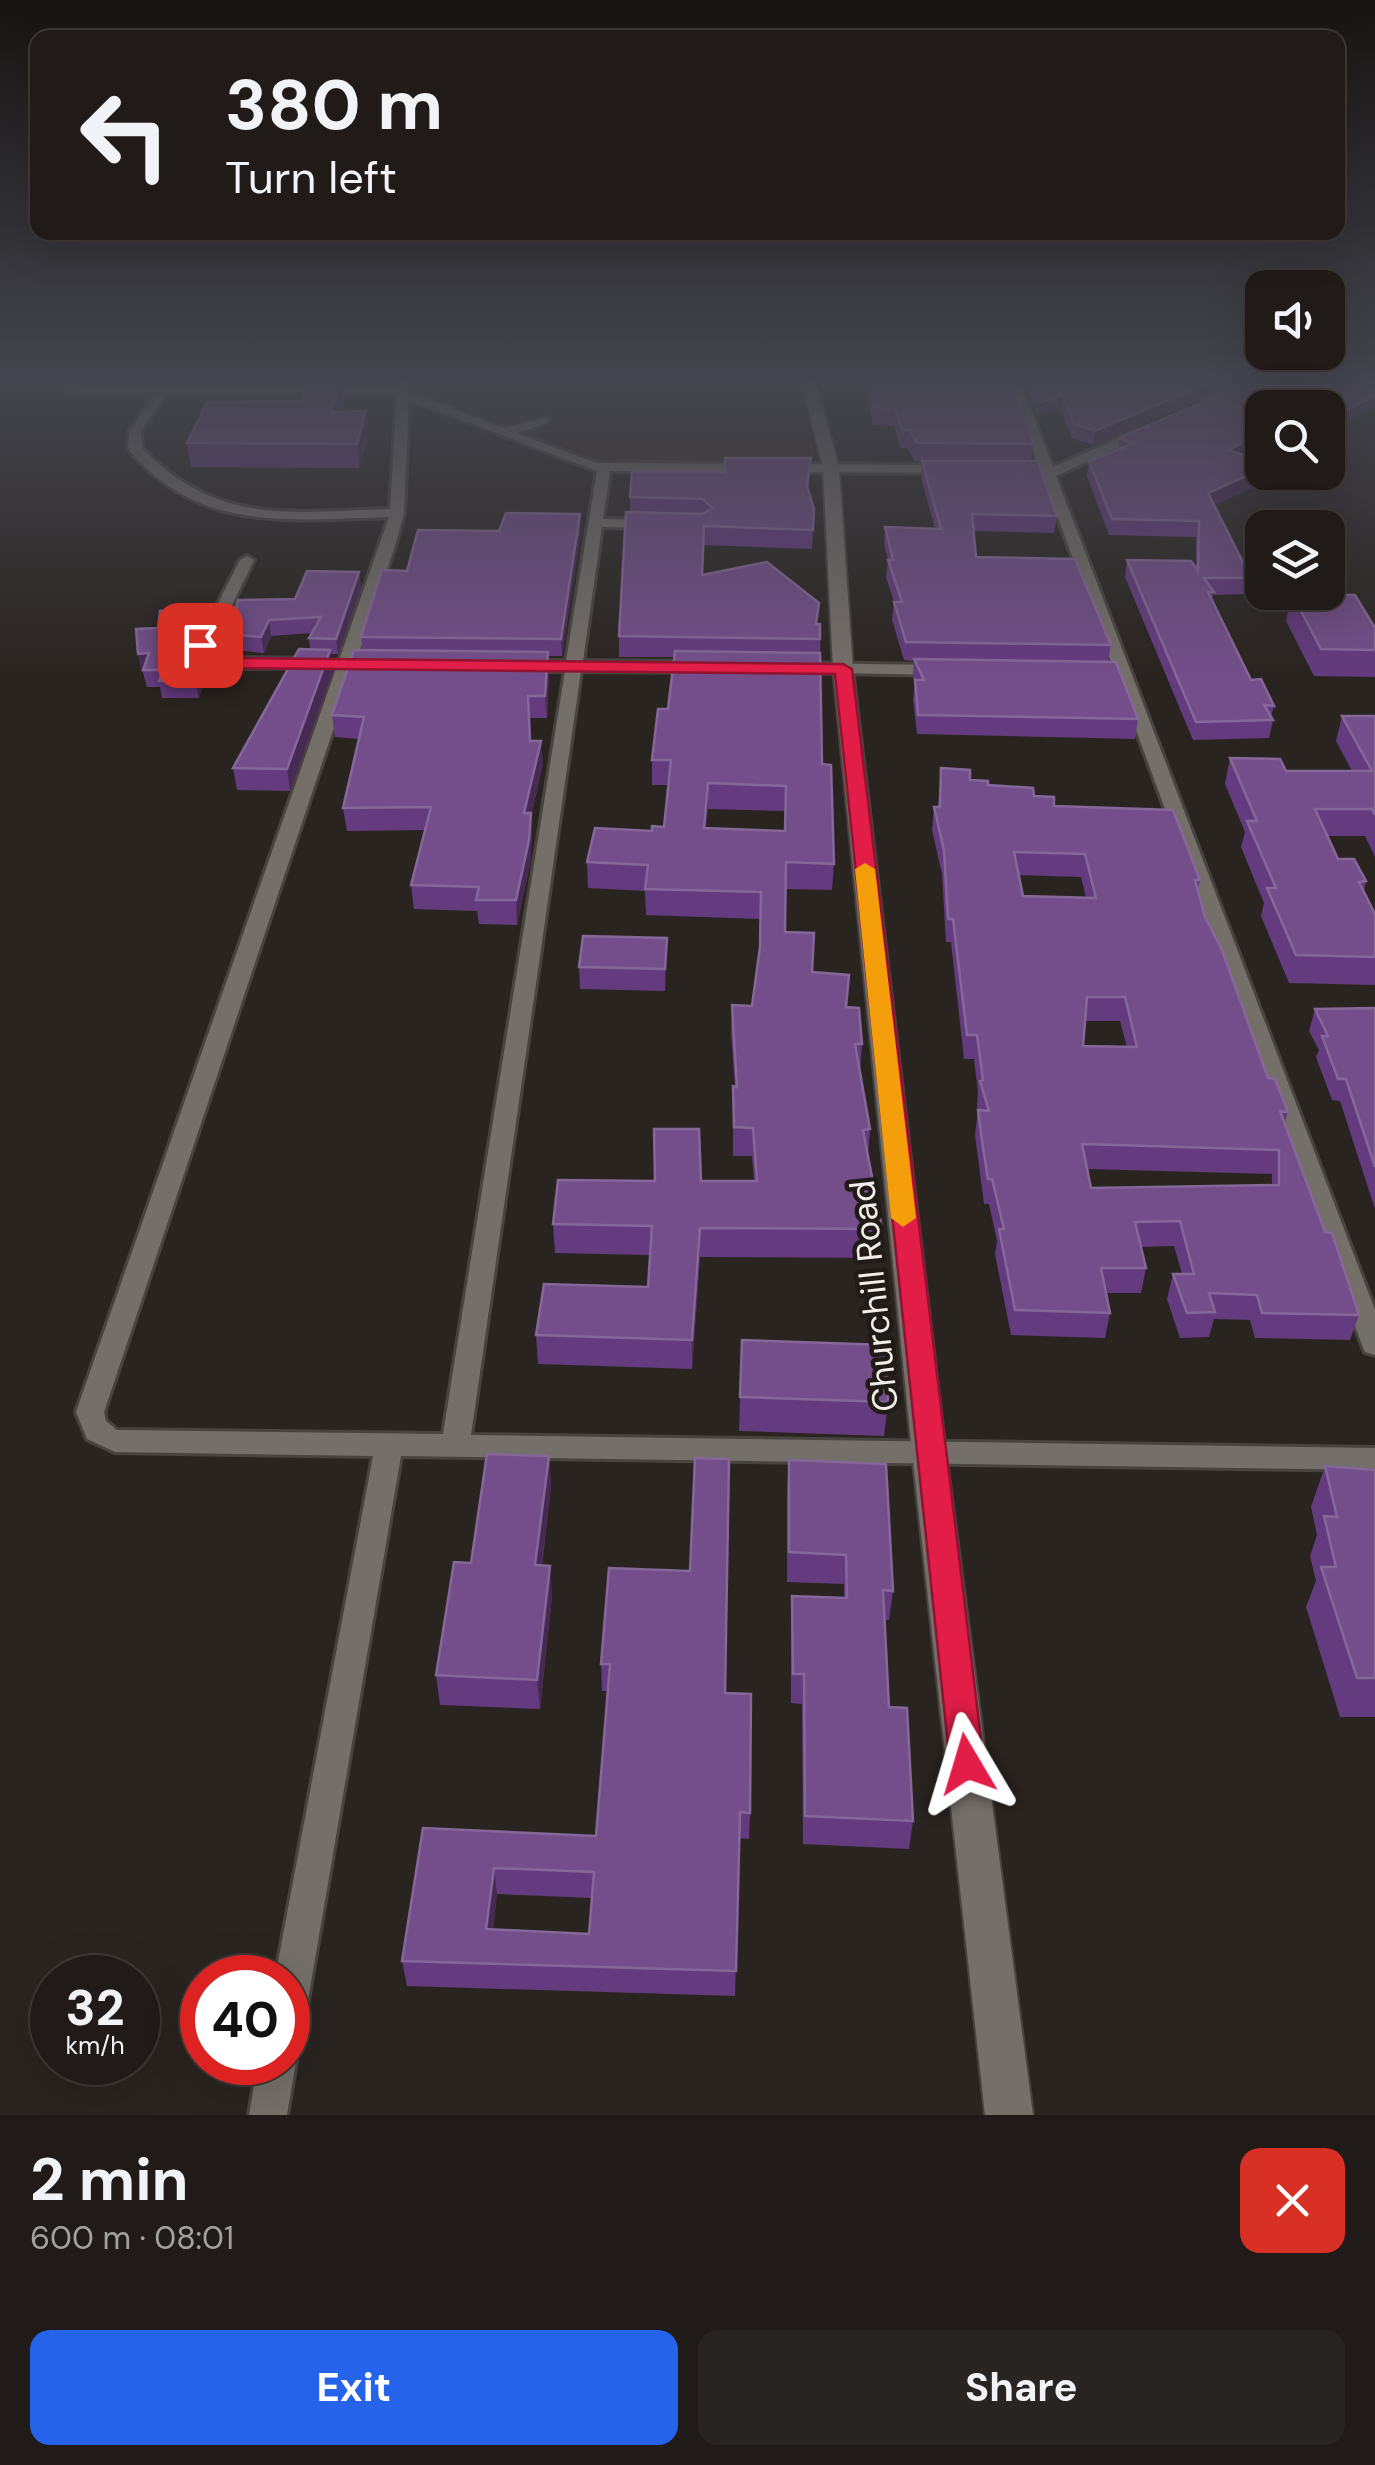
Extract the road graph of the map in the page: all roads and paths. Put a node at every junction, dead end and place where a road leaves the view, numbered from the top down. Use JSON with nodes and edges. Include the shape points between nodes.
{"nodes":[{"id":1,"x":172,"y":478,"type":"edge"},
{"id":2,"x":398,"y":478,"type":"edge"},
{"id":3,"x":602,"y":478,"type":"edge"},
{"id":4,"x":832,"y":478,"type":"edge"},
{"id":5,"x":1044,"y":478,"type":"edge"},
{"id":6,"x":396,"y":513,"type":"junction"},
{"id":7,"x":594,"y":523,"type":"junction"},
{"id":8,"x":666,"y":525,"type":"edge"},
{"id":9,"x":247,"y":560,"type":"dead end"},
{"id":10,"x":355,"y":664,"type":"junction"},
{"id":11,"x":496,"y":666,"type":"edge"},
{"id":12,"x":571,"y":666,"type":"junction"},
{"id":13,"x":726,"y":668,"type":"edge"},
{"id":14,"x":766,"y":668,"type":"edge"},
{"id":15,"x":843,"y":669,"type":"junction"},
{"id":16,"x":963,"y":670,"type":"edge"},
{"id":17,"x":1375,"y":1345,"type":"edge"},
{"id":18,"x":389,"y":1446,"type":"junction"},
{"id":19,"x":455,"y":1447,"type":"junction"},
{"id":20,"x":929,"y":1452,"type":"junction"},
{"id":21,"x":1375,"y":1458,"type":"edge"},
{"id":22,"x":297,"y":1955,"type":"edge"},
{"id":23,"x":273,"y":2085,"type":"edge"},
{"id":24,"x":268,"y":2115,"type":"edge"},
{"id":25,"x":1009,"y":2115,"type":"edge"}],
"edges":[{"from":1,"to":6,"type":"street","via":[[203,503],[250,514]]},
{"from":2,"to":6,"type":"street"},
{"from":3,"to":7,"type":"street"},
{"from":4,"to":15,"type":"street","name":"Churchill Road"},
{"from":5,"to":17,"type":"street","via":[[1113,672]]},
{"from":6,"to":10,"type":"street"},
{"from":7,"to":8,"type":"street"},
{"from":7,"to":12,"type":"street"},
{"from":9,"to":10,"type":"street","via":[[201,652],[233,663]]},
{"from":10,"to":18,"type":"street","via":[[90,1412],[100,1435],[114,1441]]},
{"from":11,"to":12,"type":"street"},
{"from":12,"to":13,"type":"street"},
{"from":12,"to":19,"type":"street"},
{"from":14,"to":15,"type":"street"},
{"from":15,"to":16,"type":"street"},
{"from":15,"to":20,"type":"street","name":"Churchill Road"},
{"from":18,"to":19,"type":"street"},
{"from":18,"to":22,"type":"street"},
{"from":19,"to":20,"type":"street"},
{"from":20,"to":21,"type":"street"},
{"from":20,"to":25,"type":"street","name":"Churchill Road"},
{"from":23,"to":24,"type":"street"}]}
